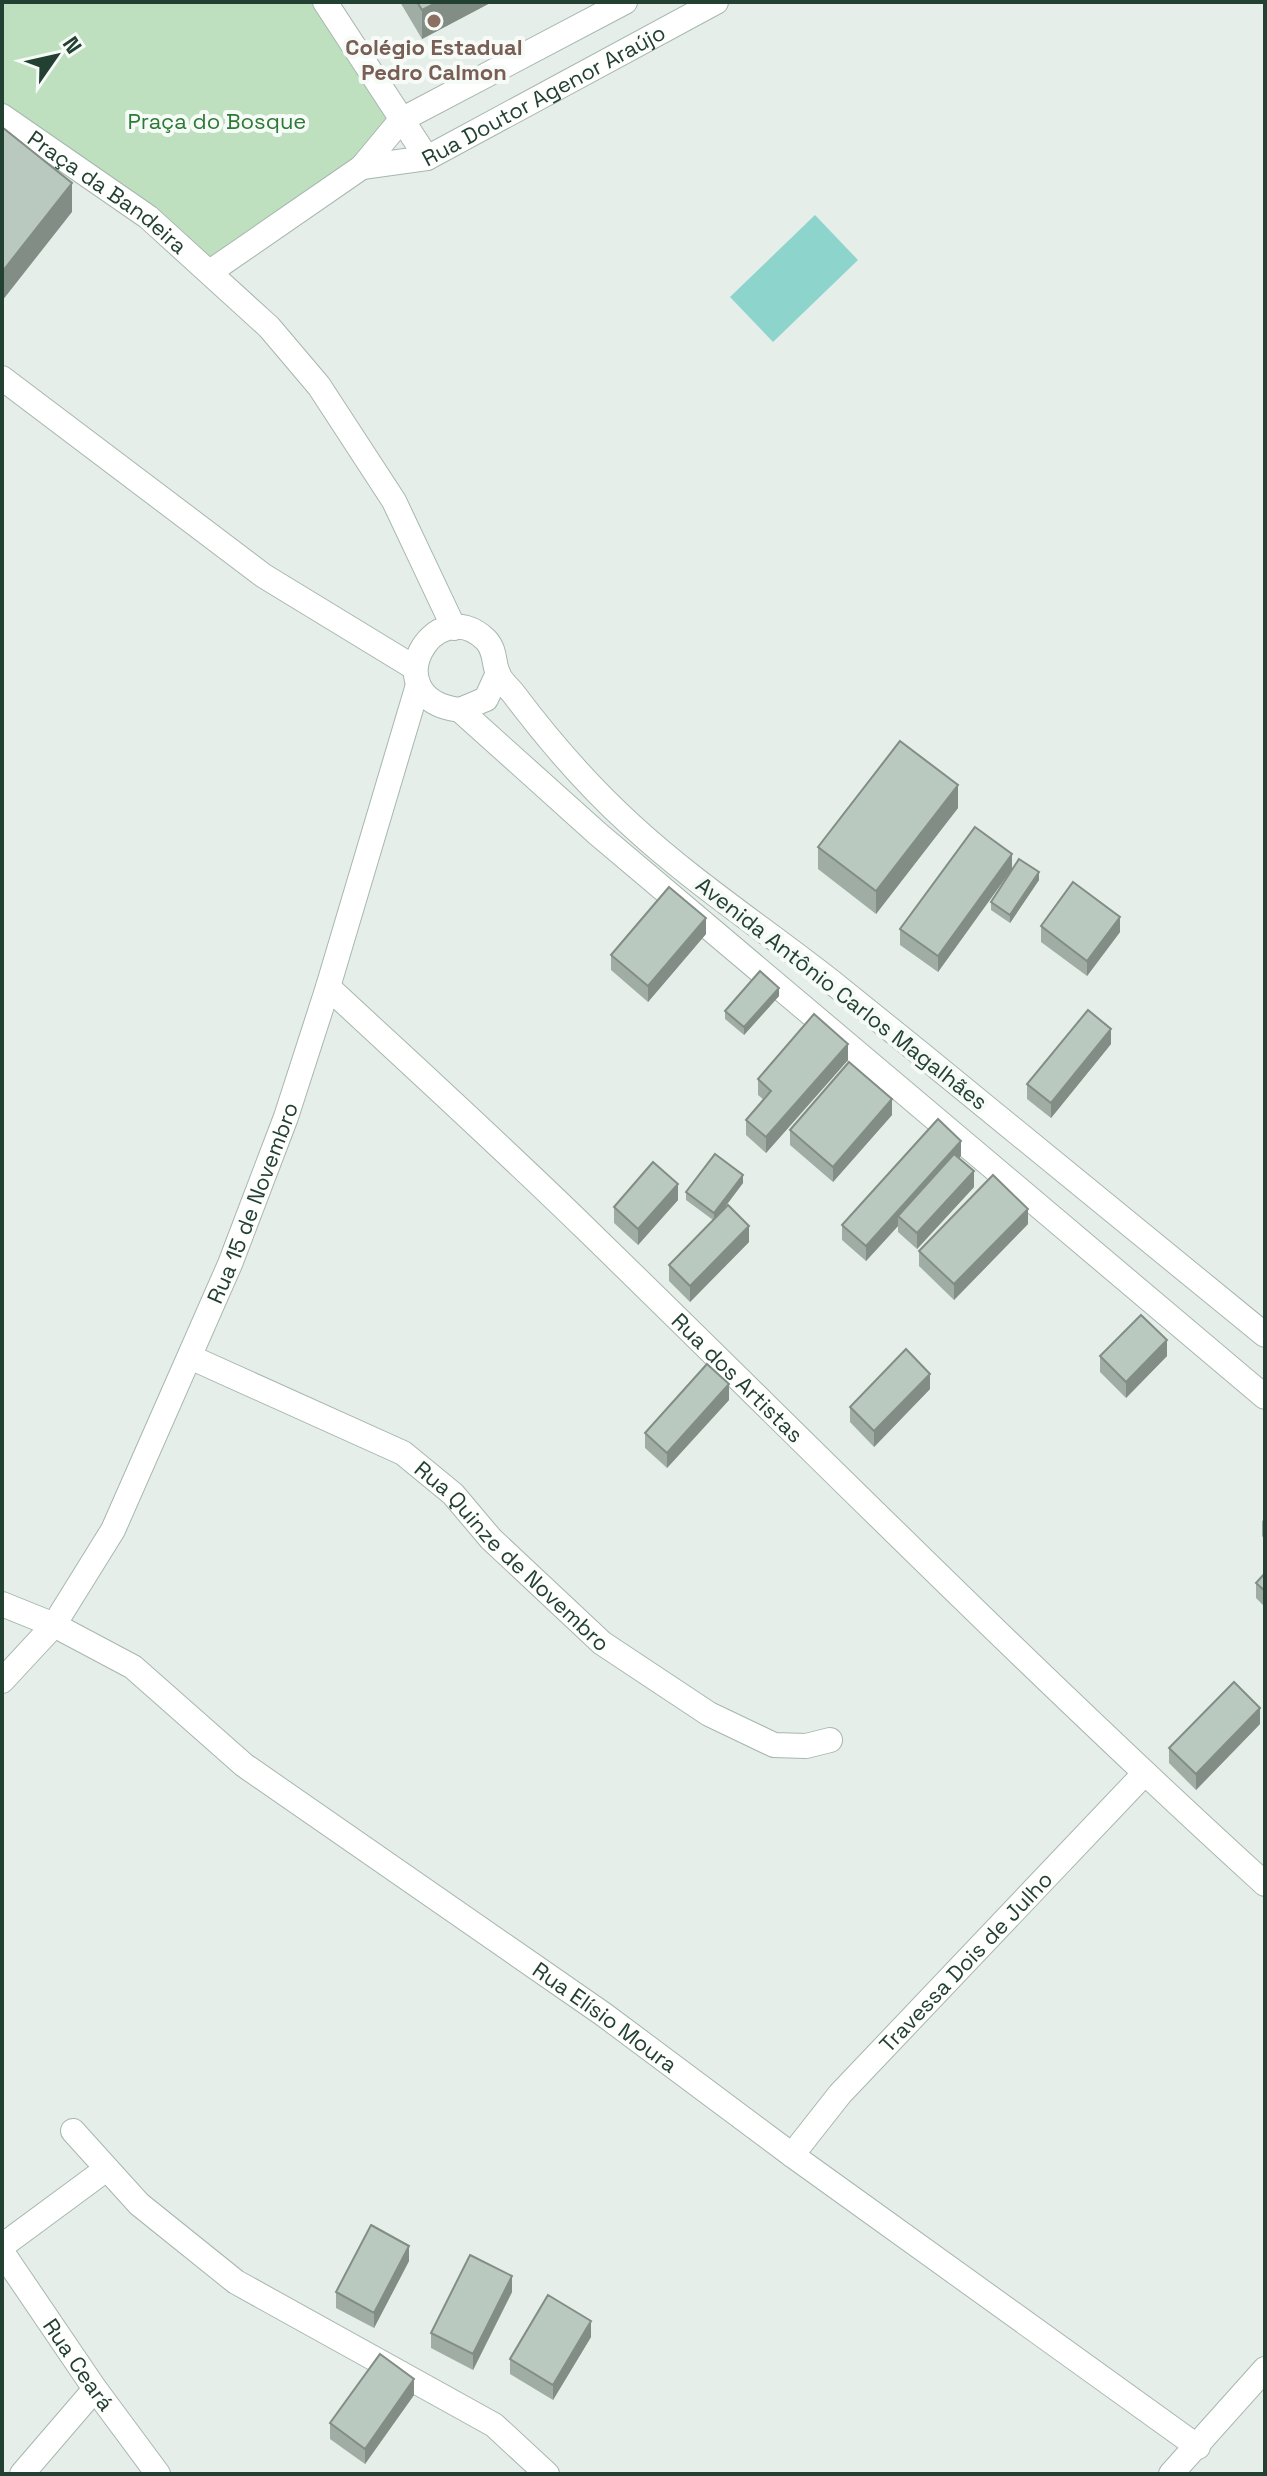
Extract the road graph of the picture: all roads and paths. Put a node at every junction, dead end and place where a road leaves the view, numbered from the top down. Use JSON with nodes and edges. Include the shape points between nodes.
{"nodes":[{"id":1,"x":325,"y":2,"type":"edge"},
{"id":2,"x":625,"y":2,"type":"edge"},
{"id":3,"x":716,"y":2,"type":"edge"},
{"id":4,"x":2,"y":116,"type":"edge"},
{"id":5,"x":401,"y":120,"type":"junction"},
{"id":6,"x":427,"y":158,"type":"junction"},
{"id":7,"x":362,"y":167,"type":"junction"},
{"id":8,"x":210,"y":272,"type":"junction"},
{"id":9,"x":2,"y":378,"type":"edge"},
{"id":10,"x":454,"y":628,"type":"junction"},
{"id":11,"x":498,"y":673,"type":"junction"},
{"id":12,"x":417,"y":677,"type":"junction"},
{"id":13,"x":460,"y":710,"type":"junction"},
{"id":14,"x":328,"y":987,"type":"junction"},
{"id":15,"x":900,"y":1037,"type":"junction"},
{"id":16,"x":880,"y":1069,"type":"junction"},
{"id":17,"x":1265,"y":1335,"type":"edge"},
{"id":18,"x":190,"y":1357,"type":"junction"},
{"id":19,"x":1262,"y":1389,"type":"edge"},
{"id":20,"x":2,"y":1604,"type":"edge"},
{"id":21,"x":54,"y":1625,"type":"junction"},
{"id":22,"x":2,"y":1681,"type":"edge"},
{"id":23,"x":830,"y":1740,"type":"dead end"},
{"id":24,"x":1144,"y":1774,"type":"junction"},
{"id":25,"x":1265,"y":1884,"type":"edge"},
{"id":26,"x":73,"y":2131,"type":"dead end"},
{"id":27,"x":792,"y":2155,"type":"junction"},
{"id":28,"x":105,"y":2170,"type":"junction"},
{"id":29,"x":2,"y":2249,"type":"edge"},
{"id":30,"x":1265,"y":2369,"type":"edge"},
{"id":31,"x":95,"y":2389,"type":"junction"},
{"id":32,"x":1198,"y":2447,"type":"junction"},
{"id":33,"x":22,"y":2474,"type":"edge"},
{"id":34,"x":158,"y":2474,"type":"edge"},
{"id":35,"x":547,"y":2474,"type":"edge"},
{"id":36,"x":1171,"y":2474,"type":"edge"}],
"edges":[{"from":1,"to":5,"type":"street"},
{"from":2,"to":5,"type":"street","name":"Rua Doutor Agenor Araújo"},
{"from":3,"to":6,"type":"street","name":"Rua Doutor Agenor Araújo"},
{"from":4,"to":8,"type":"street","name":"Praça da Bandeira","via":[[148,217]]},
{"from":5,"to":6,"type":"street"},
{"from":5,"to":7,"type":"street","name":"Rua Doutor Agenor Araújo"},
{"from":6,"to":7,"type":"street","name":"Rua Doutor Agenor Araújo"},
{"from":7,"to":8,"type":"street","name":"Rua Doutor Agenor Araújo"},
{"from":8,"to":10,"type":"street","name":"Praça da Bandeira","via":[[269,327],[319,386],[394,501]]},
{"from":9,"to":12,"type":"street","via":[[264,576]]},
{"from":10,"to":11,"type":"street","name":"Avenida Antônio Carlos Magalhães","via":[[486,640]]},
{"from":10,"to":12,"type":"street","via":[[427,640],[418,653]]},
{"from":11,"to":13,"type":"street","via":[[486,699]]},
{"from":11,"to":15,"type":"street","name":"Avenida Antônio Carlos Magalhães","via":[[546,738],[632,827]]},
{"from":12,"to":13,"type":"street","via":[[436,704]]},
{"from":12,"to":14,"type":"street","name":"Rua 15 de Novembro"},
{"from":13,"to":16,"type":"street","via":[[598,834]]},
{"from":14,"to":18,"type":"street","name":"Rua 15 de Novembro","via":[[286,1117]]},
{"from":14,"to":24,"type":"street","name":"Rua dos Artistas","via":[[584,1227]]},
{"from":15,"to":16,"type":"street"},
{"from":15,"to":17,"type":"street","name":"Avenida Antônio Carlos Magalhães"},
{"from":16,"to":19,"type":"street"},
{"from":18,"to":21,"type":"street","name":"Rua 15 de Novembro","via":[[113,1530]]},
{"from":18,"to":23,"type":"street","name":"Rua Quinze de Novembro","via":[[403,1453],[453,1494],[491,1539],[602,1643],[709,1714],[774,1745]]},
{"from":20,"to":21,"type":"street","name":"Rua Elísio Moura"},
{"from":21,"to":22,"type":"street","name":"Rua 15 de Novembro"},
{"from":21,"to":27,"type":"street","name":"Rua Elísio Moura","via":[[133,1667],[244,1765],[603,2014]]},
{"from":24,"to":25,"type":"street","name":"Rua dos Artistas"},
{"from":24,"to":27,"type":"street","name":"Travessa Dois de Julho","via":[[840,2094]]},
{"from":26,"to":28,"type":"street"},
{"from":27,"to":32,"type":"street","name":"Rua Elísio Moura"},
{"from":28,"to":29,"type":"street"},
{"from":28,"to":35,"type":"street","via":[[236,2282],[494,2425]]},
{"from":29,"to":31,"type":"street","name":"Rua Ceará"},
{"from":30,"to":32,"type":"street"},
{"from":31,"to":33,"type":"street"},
{"from":31,"to":34,"type":"street","name":"Rua Ceará"},
{"from":32,"to":36,"type":"street"}]}
